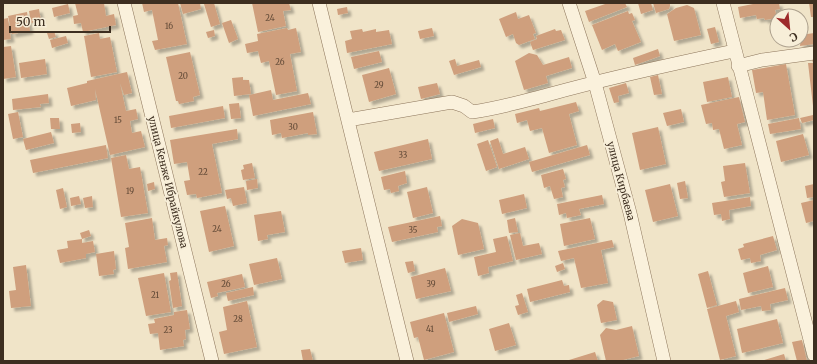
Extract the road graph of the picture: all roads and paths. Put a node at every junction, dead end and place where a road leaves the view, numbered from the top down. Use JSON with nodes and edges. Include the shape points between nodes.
{"nodes":[{"id":1,"x":124,"y":3,"type":"edge"},
{"id":2,"x":319,"y":3,"type":"edge"},
{"id":3,"x":569,"y":3,"type":"edge"},
{"id":4,"x":723,"y":3,"type":"edge"},
{"id":5,"x":734,"y":51,"type":"junction"},
{"id":6,"x":814,"y":53,"type":"edge"},
{"id":7,"x":738,"y":66,"type":"junction"},
{"id":8,"x":595,"y":83,"type":"junction"},
{"id":9,"x":348,"y":120,"type":"junction"},
{"id":10,"x":814,"y":355,"type":"edge"},
{"id":11,"x":212,"y":361,"type":"edge"},
{"id":12,"x":407,"y":361,"type":"edge"},
{"id":13,"x":664,"y":361,"type":"edge"}],
"edges":[{"from":1,"to":11,"type":"street","name":"улица Кенже Ибрайкулова"},
{"from":2,"to":9,"type":"street"},
{"from":3,"to":8,"type":"street","name":"улица Кирбаева"},
{"from":4,"to":5,"type":"street"},
{"from":5,"to":7,"type":"street"},
{"from":5,"to":8,"type":"street"},
{"from":6,"to":7,"type":"street"},
{"from":7,"to":10,"type":"street","via":[[766,164]]},
{"from":8,"to":9,"type":"street","via":[[496,109],[472,112],[452,102]]},
{"from":8,"to":13,"type":"street","name":"улица Кирбаева","via":[[630,213]]},
{"from":9,"to":12,"type":"street"}]}
